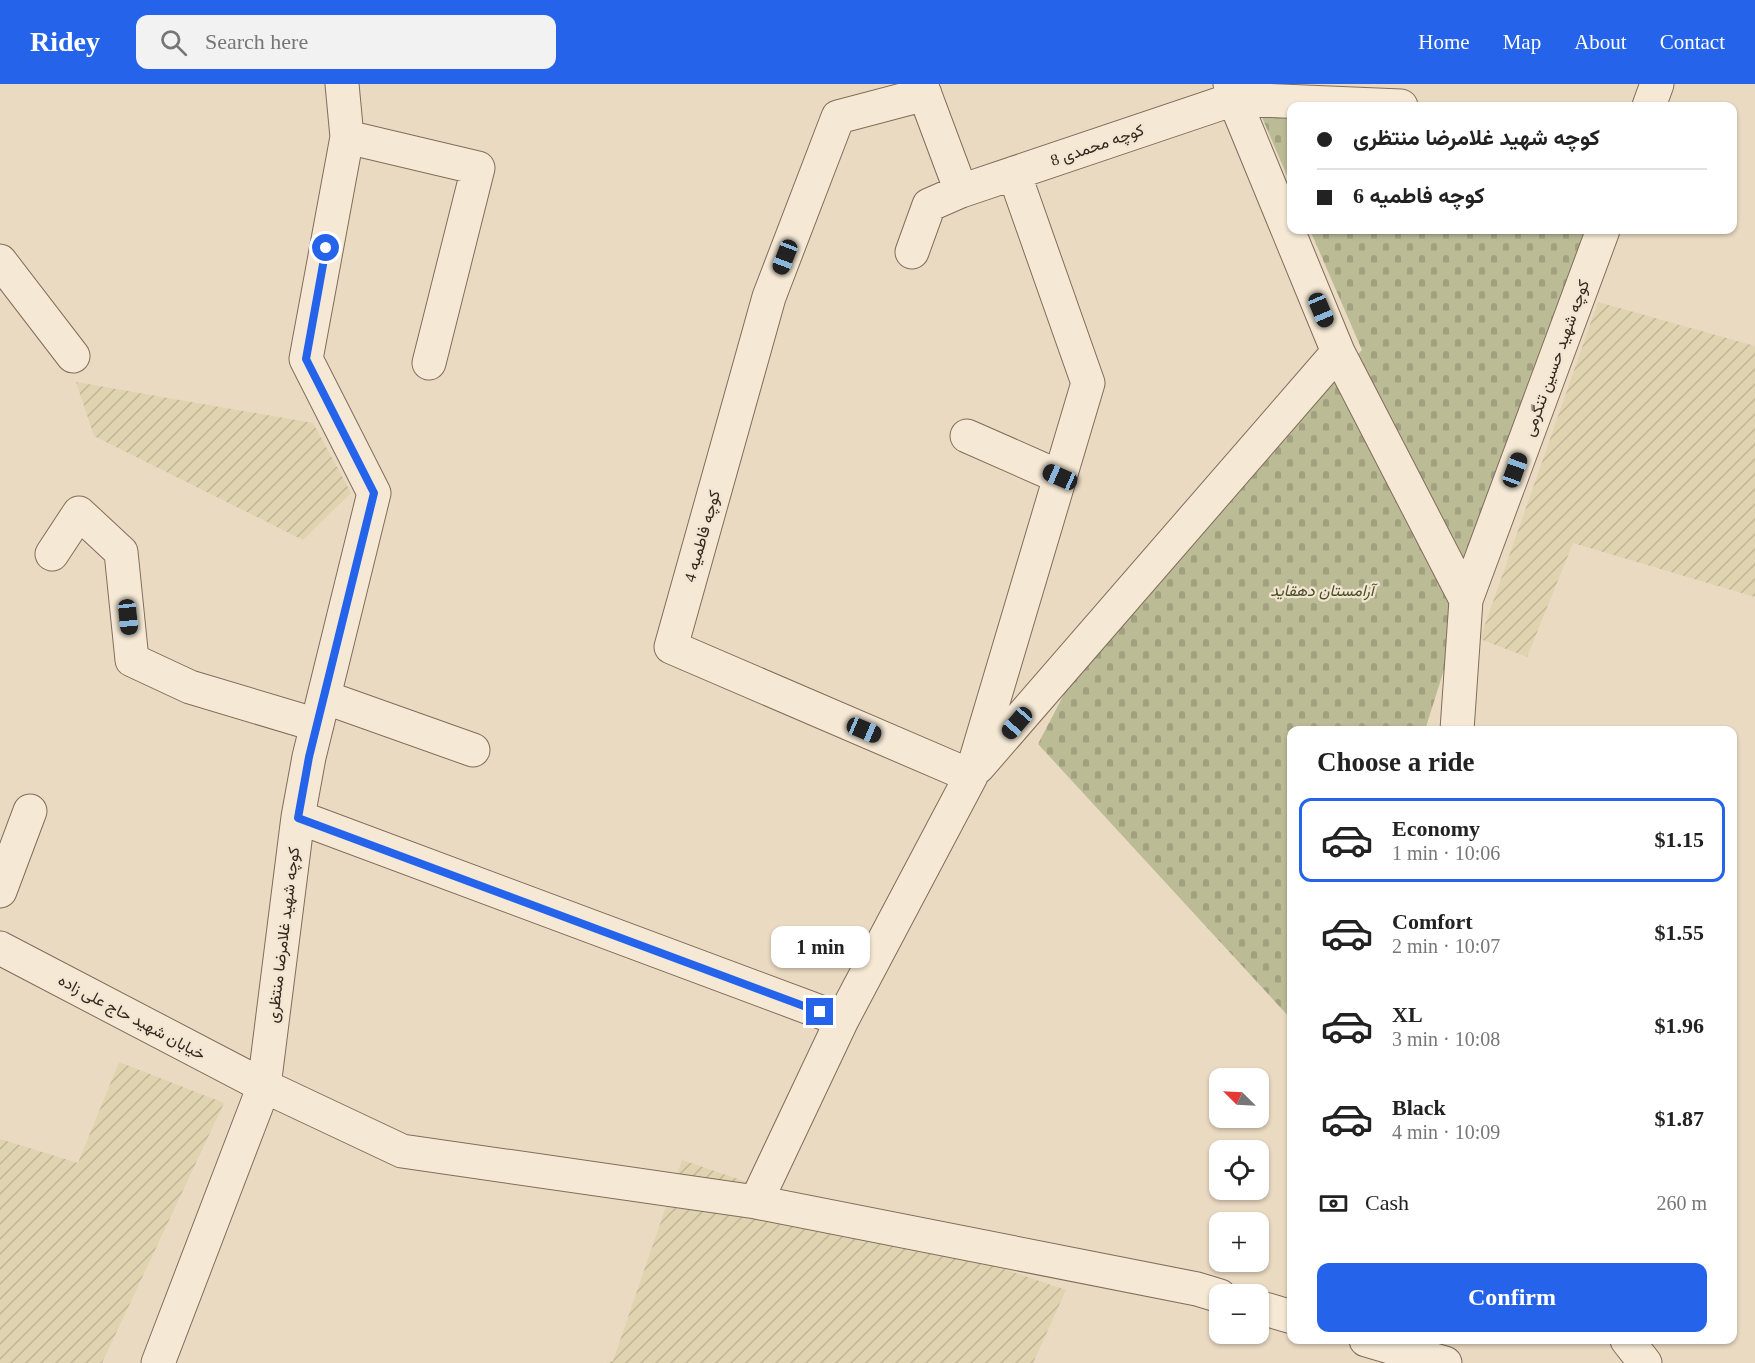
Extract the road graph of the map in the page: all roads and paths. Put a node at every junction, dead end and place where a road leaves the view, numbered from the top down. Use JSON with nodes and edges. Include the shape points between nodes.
{"nodes":[{"id":1,"x":342,"y":84,"type":"edge"},
{"id":2,"x":1658,"y":84,"type":"edge"},
{"id":3,"x":923,"y":89,"type":"edge"},
{"id":4,"x":1232,"y":92,"type":"edge"},
{"id":5,"x":1368,"y":95,"type":"edge"},
{"id":6,"x":1389,"y":102,"type":"edge"},
{"id":7,"x":1651,"y":102,"type":"edge"},
{"id":8,"x":347,"y":137,"type":"junction"},
{"id":9,"x":1014,"y":173,"type":"junction"},
{"id":10,"x":961,"y":191,"type":"junction"},
{"id":11,"x":1287,"y":227,"type":"edge"},
{"id":12,"x":1290,"y":234,"type":"edge"},
{"id":13,"x":1603,"y":234,"type":"edge"},
{"id":14,"x":912,"y":252,"type":"dead end"},
{"id":15,"x":0,"y":261,"type":"edge"},
{"id":16,"x":1338,"y":352,"type":"junction"},
{"id":17,"x":73,"y":356,"type":"dead end"},
{"id":18,"x":429,"y":363,"type":"dead end"},
{"id":19,"x":967,"y":436,"type":"dead end"},
{"id":20,"x":1060,"y":477,"type":"junction"},
{"id":21,"x":51,"y":554,"type":"dead end"},
{"id":22,"x":1466,"y":600,"type":"junction"},
{"id":23,"x":320,"y":711,"type":"junction"},
{"id":24,"x":1457,"y":726,"type":"edge"},
{"id":25,"x":473,"y":750,"type":"dead end"},
{"id":26,"x":970,"y":776,"type":"junction"},
{"id":27,"x":30,"y":811,"type":"dead end"},
{"id":28,"x":298,"y":818,"type":"junction"},
{"id":29,"x":0,"y":891,"type":"edge"},
{"id":30,"x":0,"y":948,"type":"edge"},
{"id":31,"x":842,"y":1020,"type":"junction"},
{"id":32,"x":264,"y":1086,"type":"junction"},
{"id":33,"x":756,"y":1202,"type":"junction"},
{"id":34,"x":1209,"y":1293,"type":"edge"},
{"id":35,"x":1269,"y":1310,"type":"edge"},
{"id":36,"x":1287,"y":1316,"type":"edge"},
{"id":37,"x":1380,"y":1344,"type":"edge"},
{"id":38,"x":1630,"y":1344,"type":"edge"},
{"id":39,"x":158,"y":1363,"type":"edge"},
{"id":40,"x":1445,"y":1363,"type":"edge"},
{"id":41,"x":1646,"y":1363,"type":"edge"}],
"edges":[{"from":1,"to":8,"type":"street","name":"کوچه شهید غلامرضا منتظری"},
{"from":2,"to":7,"type":"street"},
{"from":3,"to":10,"type":"street"},
{"from":3,"to":26,"type":"street","name":"کوچه فاطمیه 4","via":[[838,117],[769,297],[671,647]]},
{"from":4,"to":5,"type":"street"},
{"from":4,"to":9,"type":"street","name":"کوچه محمدی 8"},
{"from":4,"to":11,"type":"street"},
{"from":5,"to":6,"type":"street"},
{"from":8,"to":18,"type":"street","via":[[478,168]]},
{"from":8,"to":23,"type":"street","name":"کوچه شهید غلامرضا منتظری","via":[[306,359],[374,493]]},
{"from":9,"to":10,"type":"street","name":"کوچه محمدی 8"},
{"from":9,"to":20,"type":"street","via":[[1089,383]]},
{"from":10,"to":14,"type":"street","name":"کوچه محمدی 8","via":[[929,205]]},
{"from":12,"to":16,"type":"street"},
{"from":13,"to":22,"type":"street","name":"کوچه شهید حسین تنگرمی"},
{"from":15,"to":17,"type":"street"},
{"from":16,"to":22,"type":"street"},
{"from":16,"to":26,"type":"street"},
{"from":19,"to":20,"type":"street"},
{"from":20,"to":26,"type":"street"},
{"from":21,"to":23,"type":"street","via":[[79,513],[121,552],[132,660],[190,687]]},
{"from":22,"to":24,"type":"street","name":"کوچه شهید حسین تنگرمی"},
{"from":23,"to":25,"type":"street"},
{"from":23,"to":28,"type":"street","name":"کوچه شهید غلامرضا منتظری"},
{"from":26,"to":31,"type":"street"},
{"from":27,"to":29,"type":"street"},
{"from":28,"to":31,"type":"street"},
{"from":28,"to":32,"type":"street","name":"کوچه شهید غلامرضا منتظری"},
{"from":30,"to":32,"type":"street","name":"خیابان شهید حاج علی زاده"},
{"from":31,"to":33,"type":"street"},
{"from":32,"to":33,"type":"street","name":"خیابان شهید حاج علی زاده","via":[[402,1151]]},
{"from":32,"to":39,"type":"street","name":"کوچه شهید غلامرضا منتظری"},
{"from":33,"to":34,"type":"street","name":"خیابان شهید حاج علی زاده"},
{"from":35,"to":36,"type":"street"},
{"from":37,"to":40,"type":"street"},
{"from":38,"to":41,"type":"street"}]}
